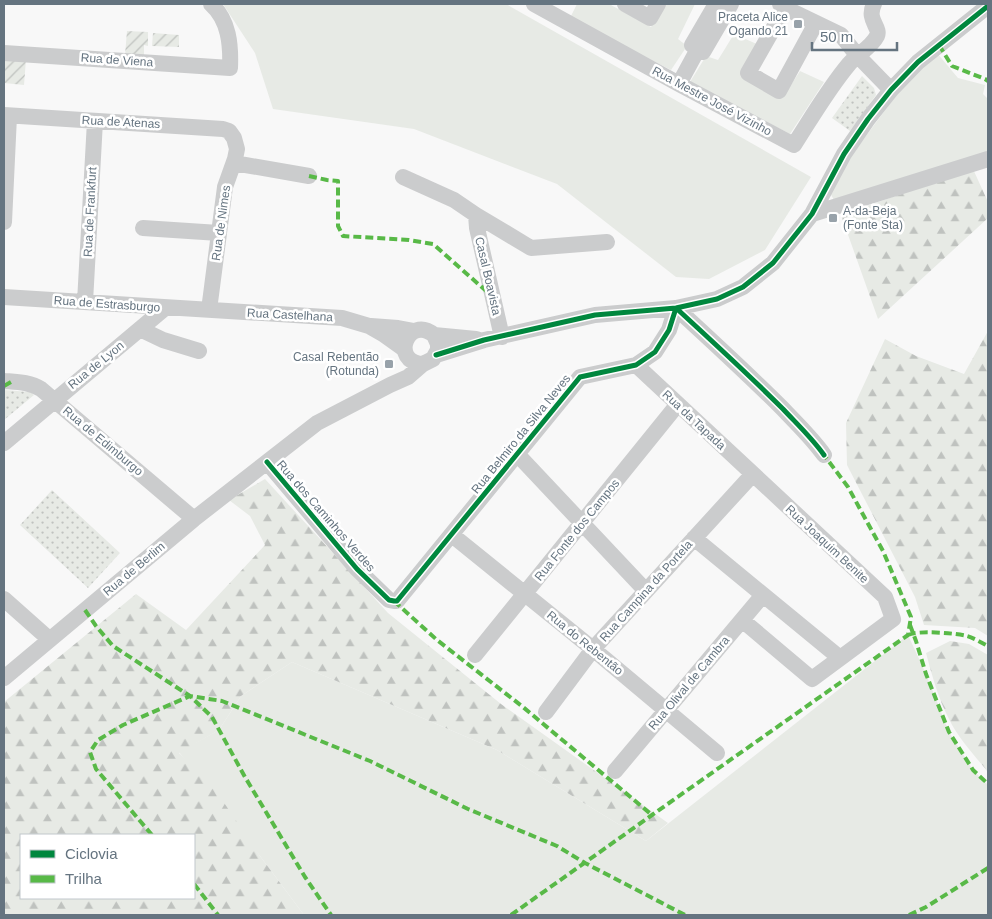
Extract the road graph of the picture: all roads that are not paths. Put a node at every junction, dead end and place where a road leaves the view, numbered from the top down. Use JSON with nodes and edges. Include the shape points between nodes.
{"nodes":[{"id":1,"x":211,"y":4,"type":"edge"},
{"id":2,"x":534,"y":4,"type":"edge"},
{"id":3,"x":624,"y":4,"type":"edge"},
{"id":4,"x":658,"y":4,"type":"edge"},
{"id":5,"x":716,"y":4,"type":"edge"},
{"id":6,"x":731,"y":4,"type":"edge"},
{"id":7,"x":874,"y":4,"type":"edge"},
{"id":8,"x":782,"y":6,"type":"edge"},
{"id":9,"x":988,"y":6,"type":"edge"},
{"id":10,"x":816,"y":23,"type":"junction"},
{"id":11,"x":698,"y":49,"type":"junction"},
{"id":12,"x":4,"y":53,"type":"edge"},
{"id":13,"x":857,"y":55,"type":"junction"},
{"id":14,"x":679,"y":84,"type":"junction"},
{"id":15,"x":891,"y":90,"type":"junction"},
{"id":16,"x":6,"y":115,"type":"edge"},
{"id":17,"x":95,"y":121,"type":"junction"},
{"id":18,"x":234,"y":138,"type":"joint"},
{"id":19,"x":988,"y":159,"type":"edge"},
{"id":20,"x":234,"y":163,"type":"junction"},
{"id":21,"x":309,"y":176,"type":"dead end"},
{"id":22,"x":403,"y":177,"type":"dead end"},
{"id":23,"x":812,"y":214,"type":"junction"},
{"id":24,"x":476,"y":215,"type":"junction"},
{"id":25,"x":4,"y":222,"type":"edge"},
{"id":26,"x":143,"y":228,"type":"dead end"},
{"id":27,"x":219,"y":233,"type":"junction"},
{"id":28,"x":608,"y":242,"type":"dead end"},
{"id":29,"x":4,"y":297,"type":"edge"},
{"id":30,"x":85,"y":302,"type":"junction"},
{"id":31,"x":165,"y":308,"type":"junction"},
{"id":32,"x":676,"y":308,"type":"junction"},
{"id":33,"x":209,"y":310,"type":"junction"},
{"id":34,"x":369,"y":326,"type":"junction"},
{"id":35,"x":140,"y":329,"type":"junction"},
{"id":36,"x":414,"y":331,"type":"junction"},
{"id":37,"x":434,"y":335,"type":"junction"},
{"id":38,"x":502,"y":336,"type":"junction"},
{"id":39,"x":484,"y":340,"type":"junction"},
{"id":40,"x":199,"y":352,"type":"dead end"},
{"id":41,"x":418,"y":356,"type":"junction"},
{"id":42,"x":636,"y":365,"type":"junction"},
{"id":43,"x":6,"y":383,"type":"edge"},
{"id":44,"x":54,"y":400,"type":"junction"},
{"id":45,"x":678,"y":404,"type":"junction"},
{"id":46,"x":4,"y":443,"type":"edge"},
{"id":47,"x":517,"y":454,"type":"junction"},
{"id":48,"x":824,"y":455,"type":"dead end"},
{"id":49,"x":267,"y":462,"type":"junction"},
{"id":50,"x":753,"y":474,"type":"junction"},
{"id":51,"x":194,"y":519,"type":"junction"},
{"id":52,"x":582,"y":523,"type":"junction"},
{"id":53,"x":452,"y":535,"type":"junction"},
{"id":54,"x":694,"y":538,"type":"junction"},
{"id":55,"x":646,"y":591,"type":"junction"},
{"id":56,"x":525,"y":594,"type":"junction"},
{"id":57,"x":763,"y":595,"type":"junction"},
{"id":58,"x":4,"y":599,"type":"edge"},
{"id":59,"x":394,"y":601,"type":"joint"},
{"id":60,"x":742,"y":620,"type":"junction"},
{"id":61,"x":49,"y":639,"type":"junction"},
{"id":62,"x":593,"y":649,"type":"junction"},
{"id":63,"x":475,"y":656,"type":"dead end"},
{"id":64,"x":840,"y":658,"type":"junction"},
{"id":65,"x":4,"y":678,"type":"edge"},
{"id":66,"x":666,"y":710,"type":"junction"},
{"id":67,"x":546,"y":712,"type":"dead end"},
{"id":68,"x":717,"y":753,"type":"dead end"},
{"id":69,"x":615,"y":771,"type":"dead end"}],
"edges":[{"from":1,"to":12,"type":"street","name":"Rua de Viena","via":[[224,21],[230,45],[230,68]]},
{"from":2,"to":14,"type":"street","name":"Rua Mestre José Vizinho"},
{"from":3,"to":4,"type":"street","via":[[650,18]]},
{"from":5,"to":11,"type":"street","via":[[692,45]]},
{"from":6,"to":11,"type":"street","via":[[703,52]]},
{"from":7,"to":13,"type":"street","via":[[871,15],[878,34]]},
{"from":8,"to":10,"type":"street"},
{"from":8,"to":10,"type":"street","via":[[748,73],[779,91]]},
{"from":9,"to":15,"type":"street","via":[[918,62]]},
{"from":10,"to":13,"type":"street","via":[[841,35]]},
{"from":11,"to":14,"type":"street"},
{"from":13,"to":14,"type":"street","name":"Rua Mestre José Vizinho","via":[[831,86],[794,145]]},
{"from":13,"to":15,"type":"street"},
{"from":15,"to":23,"type":"street","via":[[844,154]]},
{"from":16,"to":17,"type":"street","name":"Rua de Atenas"},
{"from":16,"to":25,"type":"street"},
{"from":17,"to":18,"type":"street","name":"Rua de Atenas","via":[[223,128]]},
{"from":17,"to":30,"type":"street","name":"Rua de Frankfurt"},
{"from":18,"to":20,"type":"street","name":"Rua de Nimes","via":[[237,149]]},
{"from":19,"to":23,"type":"street"},
{"from":20,"to":21,"type":"street"},
{"from":20,"to":27,"type":"street","name":"Rua de Nimes","via":[[225,187]]},
{"from":22,"to":24,"type":"street","name":"Casal Boavista","via":[[454,200]]},
{"from":23,"to":32,"type":"street","via":[[773,263],[743,287],[717,299]]},
{"from":24,"to":28,"type":"street","name":"Casal Boavista","via":[[531,248]]},
{"from":24,"to":38,"type":"street","name":"Casal Boavista"},
{"from":26,"to":27,"type":"street"},
{"from":27,"to":33,"type":"street","name":"Rua de Nimes"},
{"from":29,"to":30,"type":"street","name":"Rua de Estrasburgo"},
{"from":30,"to":31,"type":"street","name":"Rua de Estrasburgo"},
{"from":31,"to":33,"type":"street","name":"Rua de Estrasburgo"},
{"from":31,"to":35,"type":"street","name":"Rua de Lyon"},
{"from":32,"to":38,"type":"street","via":[[595,315]]},
{"from":32,"to":42,"type":"street","name":"Rua Belmiro da Silva Neves","via":[[669,330],[655,352]]},
{"from":32,"to":48,"type":"street","via":[[760,386]]},
{"from":33,"to":34,"type":"street","name":"Rua Castelhana","via":[[342,318]]},
{"from":34,"to":36,"type":"street","name":"Rua Castelhana"},
{"from":34,"to":41,"type":"street","name":"Rua Castelhana"},
{"from":35,"to":40,"type":"street"},
{"from":35,"to":44,"type":"street","name":"Rua de Lyon"},
{"from":36,"to":37,"type":"street","name":"Rua Castelhana","via":[[429,331]]},
{"from":36,"to":41,"type":"street","via":[[406,338]]},
{"from":37,"to":39,"type":"street","name":"Rua Castelhana"},
{"from":37,"to":41,"type":"street","via":[[438,344]]},
{"from":38,"to":39,"type":"street"},
{"from":39,"to":41,"type":"street"},
{"from":41,"to":49,"type":"street","name":"Rua de Berlim","via":[[390,385],[317,423]]},
{"from":42,"to":45,"type":"street","name":"Rua da Tapada"},
{"from":42,"to":47,"type":"street","name":"Rua Belmiro da Silva Neves","via":[[580,377]]},
{"from":43,"to":44,"type":"street","name":"Rua de Edimburgo","via":[[36,386]]},
{"from":44,"to":46,"type":"street","name":"Rua de Lyon"},
{"from":44,"to":51,"type":"street","name":"Rua de Edimburgo"},
{"from":45,"to":50,"type":"street","name":"Rua da Tapada"},
{"from":45,"to":52,"type":"street","name":"Rua Fonte dos Campos"},
{"from":47,"to":52,"type":"street"},
{"from":47,"to":53,"type":"street","name":"Rua Belmiro da Silva Neves"},
{"from":49,"to":51,"type":"street","name":"Rua de Berlim"},
{"from":49,"to":59,"type":"street","name":"Rua dos Caminhos Verdes","via":[[357,569],[389,600]]},
{"from":50,"to":54,"type":"street","name":"Rua Campina da Portela"},
{"from":50,"to":64,"type":"street","name":"Rua Joaquim Benite","via":[[885,597],[893,619]]},
{"from":51,"to":61,"type":"street","name":"Rua de Berlim"},
{"from":52,"to":55,"type":"street"},
{"from":52,"to":56,"type":"street","name":"Rua Fonte dos Campos"},
{"from":53,"to":56,"type":"street","name":"Rua do Rebentão"},
{"from":53,"to":59,"type":"street","name":"Rua Belmiro da Silva Neves"},
{"from":54,"to":55,"type":"street","name":"Rua Campina da Portela"},
{"from":54,"to":57,"type":"street"},
{"from":55,"to":62,"type":"street","name":"Rua Campina da Portela"},
{"from":56,"to":62,"type":"street","name":"Rua do Rebentão"},
{"from":56,"to":63,"type":"street","name":"Rua Fonte dos Campos"},
{"from":57,"to":60,"type":"street","name":"Rua Olival de Cambra"},
{"from":57,"to":64,"type":"street"},
{"from":58,"to":61,"type":"street"},
{"from":60,"to":64,"type":"street","via":[[812,679]]},
{"from":60,"to":66,"type":"street","name":"Rua Olival de Cambra"},
{"from":61,"to":65,"type":"street","name":"Rua de Berlim"},
{"from":62,"to":66,"type":"street","name":"Rua do Rebentão"},
{"from":62,"to":67,"type":"street","name":"Rua Campina da Portela"},
{"from":66,"to":68,"type":"street","name":"Rua do Rebentão"},
{"from":66,"to":69,"type":"street","name":"Rua Olival de Cambra"}]}
